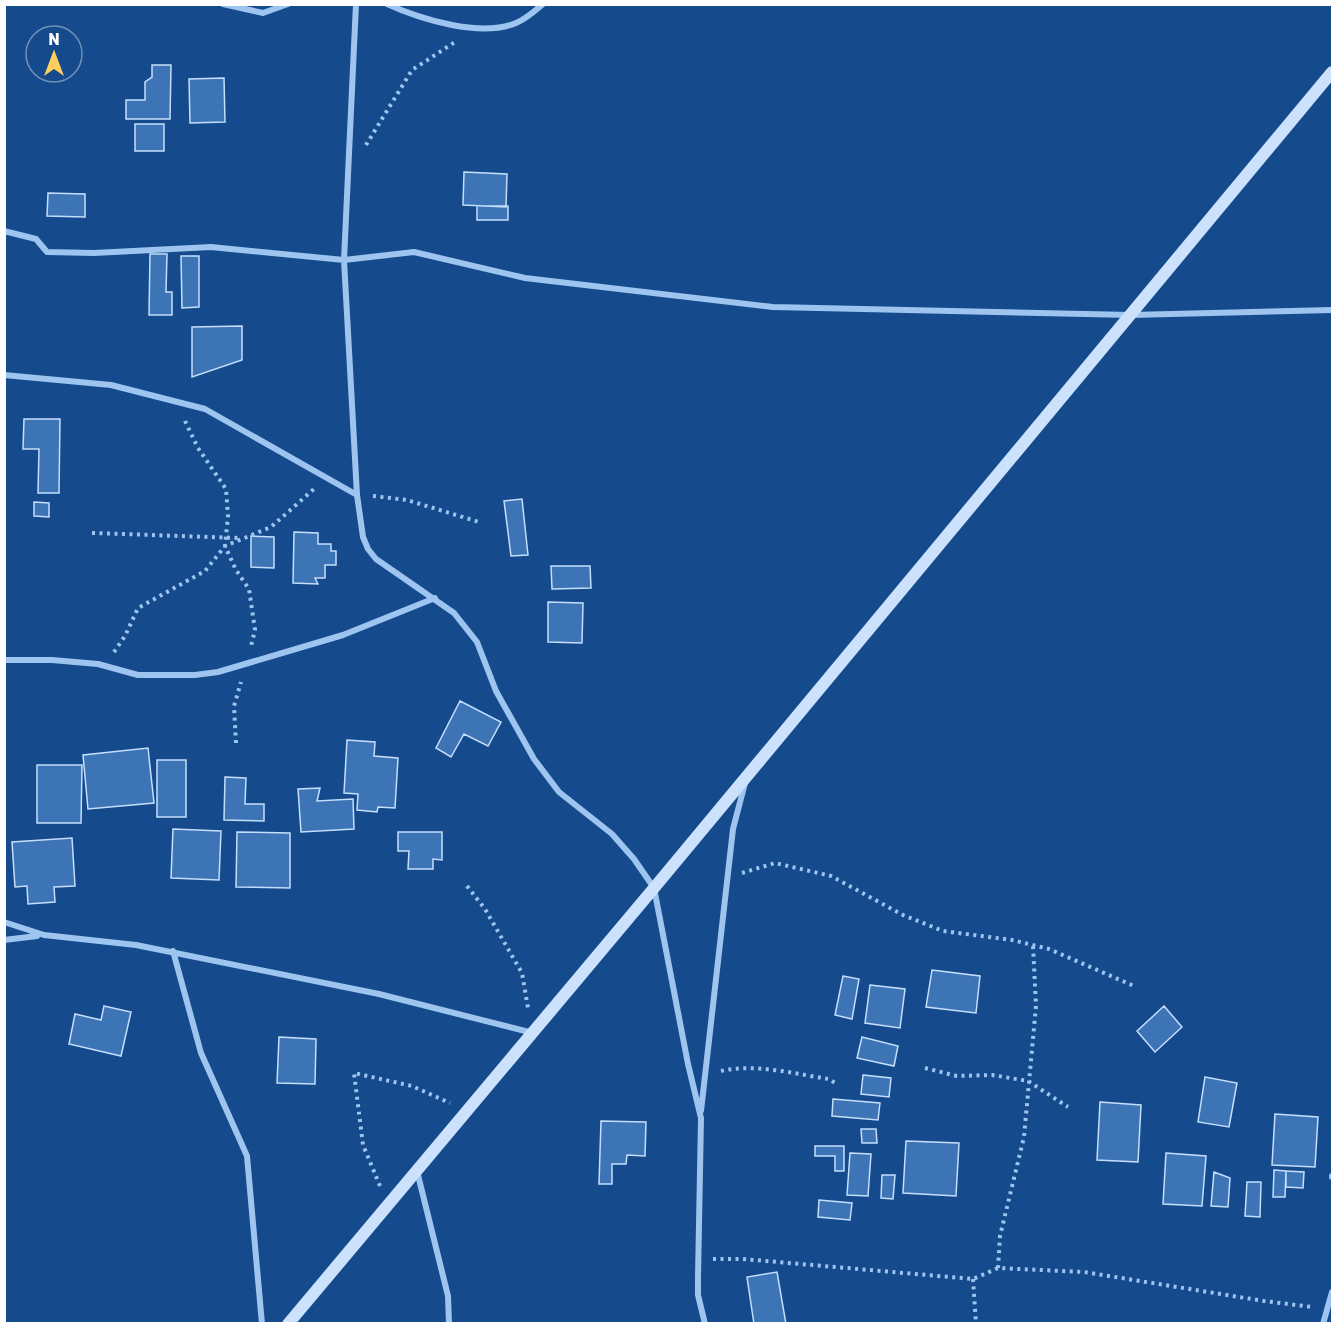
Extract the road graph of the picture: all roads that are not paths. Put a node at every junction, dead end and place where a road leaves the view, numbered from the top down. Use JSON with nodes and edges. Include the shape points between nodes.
{"nodes":[{"id":1,"x":223,"y":4,"type":"edge"},
{"id":2,"x":288,"y":4,"type":"edge"},
{"id":3,"x":356,"y":4,"type":"edge"},
{"id":4,"x":387,"y":4,"type":"edge"},
{"id":5,"x":543,"y":4,"type":"edge"},
{"id":6,"x":1332,"y":72,"type":"edge"},
{"id":7,"x":4,"y":231,"type":"edge"},
{"id":8,"x":344,"y":260,"type":"junction"},
{"id":9,"x":1332,"y":310,"type":"edge"},
{"id":10,"x":1131,"y":315,"type":"junction"},
{"id":11,"x":4,"y":375,"type":"edge"},
{"id":12,"x":357,"y":495,"type":"junction"},
{"id":13,"x":435,"y":598,"type":"junction"},
{"id":14,"x":4,"y":660,"type":"edge"},
{"id":15,"x":746,"y":778,"type":"junction"},
{"id":16,"x":654,"y":888,"type":"junction"},
{"id":17,"x":4,"y":922,"type":"edge"},
{"id":18,"x":44,"y":935,"type":"junction"},
{"id":19,"x":4,"y":940,"type":"edge"},
{"id":20,"x":173,"y":951,"type":"junction"},
{"id":21,"x":533,"y":1033,"type":"junction"},
{"id":22,"x":701,"y":1118,"type":"junction"},
{"id":23,"x":417,"y":1171,"type":"junction"},
{"id":24,"x":1332,"y":1292,"type":"edge"},
{"id":25,"x":262,"y":1323,"type":"edge"},
{"id":26,"x":288,"y":1323,"type":"edge"},
{"id":27,"x":449,"y":1323,"type":"edge"},
{"id":28,"x":705,"y":1323,"type":"edge"},
{"id":29,"x":1323,"y":1323,"type":"edge"}],
"edges":[{"from":1,"to":2,"type":"street","via":[[263,13]]},
{"from":3,"to":8,"type":"street"},
{"from":4,"to":5,"type":"street","via":[[443,23],[477,28],[515,24]]},
{"from":6,"to":10,"type":"street"},
{"from":7,"to":8,"type":"street","via":[[36,239],[47,252],[94,254],[211,247]]},
{"from":8,"to":10,"type":"street","via":[[414,252],[525,278],[773,307]]},
{"from":8,"to":12,"type":"street"},
{"from":9,"to":10,"type":"street"},
{"from":10,"to":15,"type":"street"},
{"from":11,"to":12,"type":"street","via":[[111,385],[205,409]]},
{"from":12,"to":13,"type":"street","via":[[368,549],[376,559]]},
{"from":13,"to":14,"type":"street","via":[[343,635],[218,672],[138,675],[106,665]]},
{"from":13,"to":16,"type":"street","via":[[454,613],[477,642],[496,692],[539,767],[560,792],[612,834]]},
{"from":15,"to":16,"type":"street"},
{"from":15,"to":22,"type":"street","via":[[733,829]]},
{"from":16,"to":21,"type":"street"},
{"from":16,"to":22,"type":"street"},
{"from":17,"to":18,"type":"street"},
{"from":18,"to":19,"type":"street"},
{"from":18,"to":20,"type":"street"},
{"from":20,"to":21,"type":"street","via":[[379,994]]},
{"from":20,"to":25,"type":"street","via":[[201,1053],[247,1156]]},
{"from":21,"to":23,"type":"street"},
{"from":22,"to":28,"type":"street","via":[[698,1295]]},
{"from":23,"to":26,"type":"street"},
{"from":23,"to":27,"type":"street","via":[[448,1296]]},
{"from":24,"to":29,"type":"street"}]}
